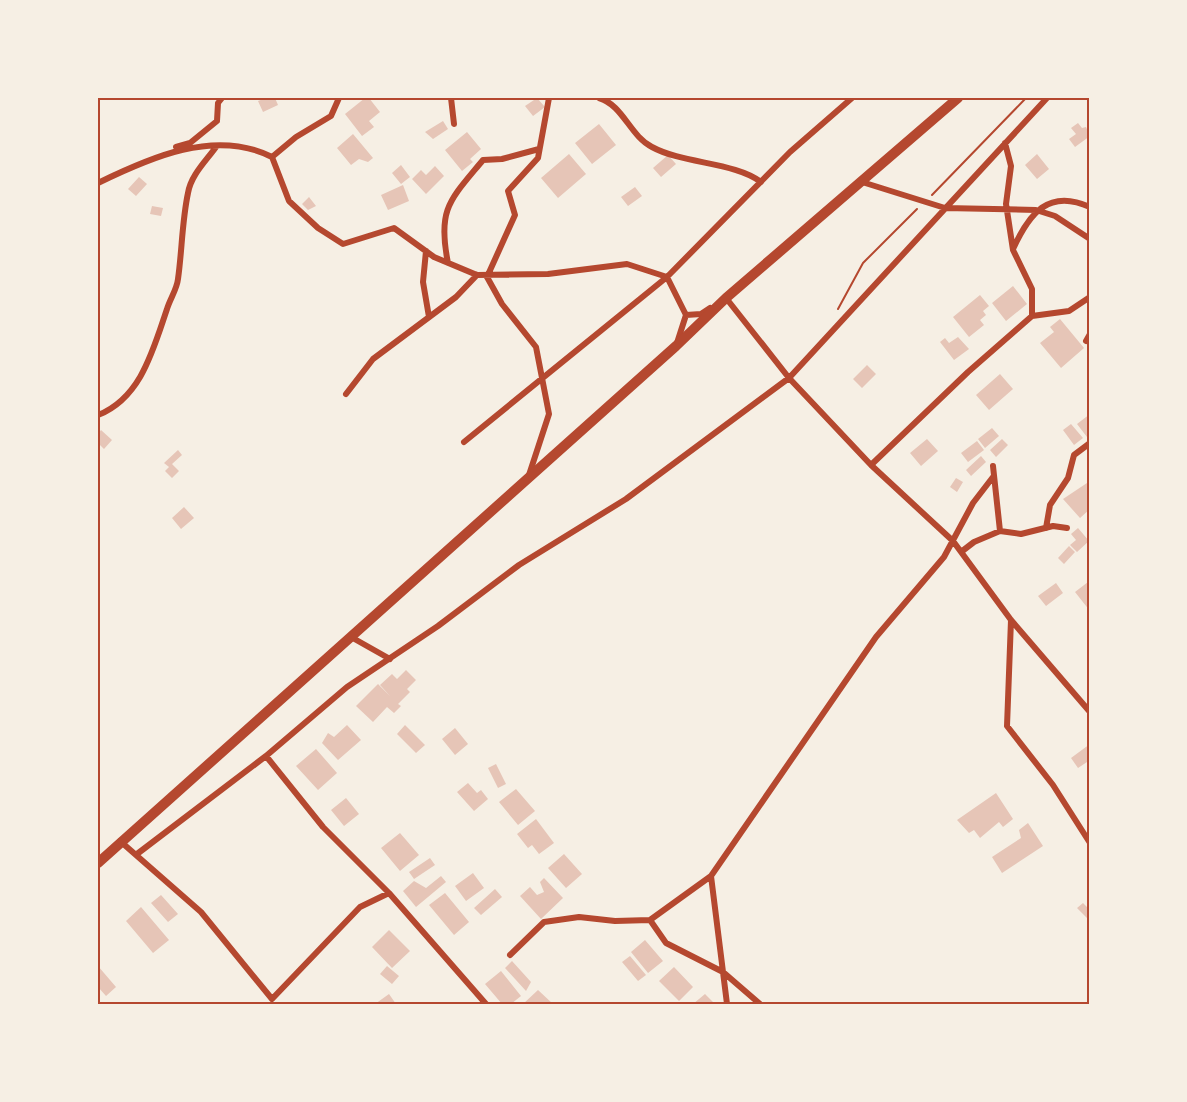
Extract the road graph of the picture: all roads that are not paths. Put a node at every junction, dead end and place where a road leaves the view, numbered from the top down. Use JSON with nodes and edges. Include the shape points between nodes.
{"nodes":[{"id":1,"x":222,"y":98,"type":"edge"},
{"id":2,"x":339,"y":98,"type":"edge"},
{"id":3,"x":451,"y":98,"type":"edge"},
{"id":4,"x":549,"y":98,"type":"edge"},
{"id":5,"x":598,"y":98,"type":"edge"},
{"id":6,"x":852,"y":98,"type":"edge"},
{"id":7,"x":958,"y":98,"type":"edge"},
{"id":8,"x":1047,"y":98,"type":"edge"},
{"id":9,"x":611,"y":99,"type":"edge"},
{"id":10,"x":454,"y":124,"type":"dead end"},
{"id":11,"x":1005,"y":143,"type":"junction"},
{"id":12,"x":216,"y":147,"type":"junction"},
{"id":13,"x":539,"y":149,"type":"junction"},
{"id":14,"x":167,"y":152,"type":"junction"},
{"id":15,"x":272,"y":157,"type":"junction"},
{"id":16,"x":761,"y":182,"type":"junction"},
{"id":17,"x":862,"y":182,"type":"junction"},
{"id":18,"x":98,"y":183,"type":"edge"},
{"id":19,"x":1089,"y":207,"type":"edge"},
{"id":20,"x":945,"y":208,"type":"junction"},
{"id":21,"x":1036,"y":210,"type":"junction"},
{"id":22,"x":1007,"y":211,"type":"junction"},
{"id":23,"x":1089,"y":239,"type":"edge"},
{"id":24,"x":1013,"y":250,"type":"junction"},
{"id":25,"x":426,"y":251,"type":"junction"},
{"id":26,"x":448,"y":263,"type":"junction"},
{"id":27,"x":477,"y":275,"type":"junction"},
{"id":28,"x":486,"y":277,"type":"junction"},
{"id":29,"x":668,"y":277,"type":"junction"},
{"id":30,"x":1089,"y":297,"type":"edge"},
{"id":31,"x":726,"y":298,"type":"junction"},
{"id":32,"x":686,"y":315,"type":"junction"},
{"id":33,"x":1032,"y":316,"type":"junction"},
{"id":34,"x":429,"y":317,"type":"junction"},
{"id":35,"x":676,"y":346,"type":"junction"},
{"id":36,"x":789,"y":378,"type":"junction"},
{"id":37,"x":542,"y":381,"type":"junction"},
{"id":38,"x":346,"y":394,"type":"dead end"},
{"id":39,"x":98,"y":415,"type":"edge"},
{"id":40,"x":464,"y":442,"type":"dead end"},
{"id":41,"x":1089,"y":443,"type":"edge"},
{"id":42,"x":871,"y":465,"type":"junction"},
{"id":43,"x":993,"y":466,"type":"dead end"},
{"id":44,"x":529,"y":476,"type":"junction"},
{"id":45,"x":993,"y":477,"type":"junction"},
{"id":46,"x":1046,"y":528,"type":"junction"},
{"id":47,"x":1067,"y":528,"type":"dead end"},
{"id":48,"x":1000,"y":531,"type":"junction"},
{"id":49,"x":953,"y":541,"type":"junction"},
{"id":50,"x":961,"y":552,"type":"junction"},
{"id":51,"x":1011,"y":620,"type":"junction"},
{"id":52,"x":351,"y":637,"type":"junction"},
{"id":53,"x":390,"y":659,"type":"junction"},
{"id":54,"x":1089,"y":712,"type":"edge"},
{"id":55,"x":266,"y":756,"type":"junction"},
{"id":56,"x":120,"y":841,"type":"junction"},
{"id":57,"x":1089,"y":843,"type":"edge"},
{"id":58,"x":137,"y":854,"type":"junction"},
{"id":59,"x":98,"y":863,"type":"edge"},
{"id":60,"x":711,"y":876,"type":"junction"},
{"id":61,"x":390,"y":893,"type":"junction"},
{"id":62,"x":650,"y":920,"type":"junction"},
{"id":63,"x":510,"y":955,"type":"dead end"},
{"id":64,"x":723,"y":972,"type":"junction"},
{"id":65,"x":272,"y":999,"type":"junction"},
{"id":66,"x":266,"y":1005,"type":"edge"},
{"id":67,"x":486,"y":1005,"type":"edge"},
{"id":68,"x":727,"y":1005,"type":"edge"},
{"id":69,"x":760,"y":1005,"type":"edge"}],
"edges":[{"from":1,"to":14,"type":"street","via":[[218,102],[218,121],[190,143]]},
{"from":2,"to":15,"type":"street","via":[[331,116]]},
{"from":3,"to":10,"type":"street"},
{"from":4,"to":13,"type":"street"},
{"from":5,"to":9,"type":"street"},
{"from":6,"to":16,"type":"street"},
{"from":7,"to":17,"type":"highway"},
{"from":8,"to":11,"type":"street"},
{"from":9,"to":16,"type":"street","via":[[650,146],[691,161],[752,175]]},
{"from":11,"to":20,"type":"street"},
{"from":11,"to":22,"type":"street","via":[[1011,166]]},
{"from":12,"to":14,"type":"street"},
{"from":12,"to":15,"type":"street","via":[[260,151]]},
{"from":12,"to":39,"type":"street","via":[[194,176],[188,193],[178,280],[145,370],[126,398],[114,409]]},
{"from":13,"to":26,"type":"street","via":[[483,160],[448,203],[442,235]]},
{"from":13,"to":28,"type":"street","via":[[538,158],[508,191],[515,215]]},
{"from":14,"to":18,"type":"street"},
{"from":15,"to":25,"type":"street","via":[[289,201],[318,228],[343,244],[394,228]]},
{"from":16,"to":29,"type":"street"},
{"from":17,"to":20,"type":"street"},
{"from":17,"to":31,"type":"highway"},
{"from":19,"to":21,"type":"street","via":[[1066,200]]},
{"from":20,"to":22,"type":"street"},
{"from":20,"to":36,"type":"street"},
{"from":21,"to":22,"type":"street"},
{"from":21,"to":23,"type":"street","via":[[1055,216]]},
{"from":21,"to":24,"type":"street","via":[[1026,221]]},
{"from":22,"to":24,"type":"street"},
{"from":24,"to":33,"type":"street","via":[[1032,288]]},
{"from":25,"to":26,"type":"street"},
{"from":25,"to":34,"type":"street","via":[[423,282]]},
{"from":26,"to":27,"type":"street"},
{"from":27,"to":28,"type":"street"},
{"from":27,"to":34,"type":"street"},
{"from":28,"to":29,"type":"street","via":[[627,264]]},
{"from":28,"to":37,"type":"street","via":[[536,347]]},
{"from":29,"to":32,"type":"street"},
{"from":29,"to":37,"type":"street"},
{"from":30,"to":33,"type":"street","via":[[1069,311]]},
{"from":31,"to":32,"type":"street","via":[[701,314]]},
{"from":31,"to":35,"type":"highway"},
{"from":31,"to":36,"type":"street"},
{"from":32,"to":35,"type":"street"},
{"from":33,"to":42,"type":"street"},
{"from":34,"to":38,"type":"street","via":[[373,359]]},
{"from":35,"to":44,"type":"highway"},
{"from":36,"to":42,"type":"street"},
{"from":36,"to":53,"type":"street","via":[[626,499],[519,565]]},
{"from":37,"to":40,"type":"street"},
{"from":37,"to":44,"type":"street","via":[[549,414]]},
{"from":41,"to":46,"type":"street","via":[[1074,455],[1068,478],[1050,505]]},
{"from":42,"to":49,"type":"street"},
{"from":43,"to":45,"type":"street"},
{"from":44,"to":52,"type":"highway"},
{"from":45,"to":48,"type":"street"},
{"from":45,"to":49,"type":"street","via":[[973,503]]},
{"from":46,"to":47,"type":"street"},
{"from":46,"to":48,"type":"street","via":[[1021,534]]},
{"from":48,"to":50,"type":"street"},
{"from":49,"to":50,"type":"street"},
{"from":49,"to":60,"type":"street","via":[[876,637]]},
{"from":50,"to":51,"type":"street"},
{"from":51,"to":54,"type":"street"},
{"from":51,"to":57,"type":"street","via":[[1007,726],[1053,786]]},
{"from":52,"to":53,"type":"street"},
{"from":52,"to":56,"type":"highway"},
{"from":53,"to":55,"type":"street","via":[[347,687]]},
{"from":55,"to":58,"type":"street"},
{"from":55,"to":61,"type":"street","via":[[323,827]]},
{"from":56,"to":58,"type":"street"},
{"from":56,"to":59,"type":"highway"},
{"from":58,"to":65,"type":"street","via":[[201,912]]},
{"from":60,"to":62,"type":"street"},
{"from":60,"to":64,"type":"street"},
{"from":61,"to":65,"type":"street","via":[[360,907]]},
{"from":61,"to":67,"type":"street"},
{"from":62,"to":63,"type":"street","via":[[579,917],[544,922]]},
{"from":62,"to":64,"type":"street","via":[[666,942]]},
{"from":64,"to":68,"type":"street"},
{"from":64,"to":69,"type":"street"},
{"from":65,"to":66,"type":"street"}]}
